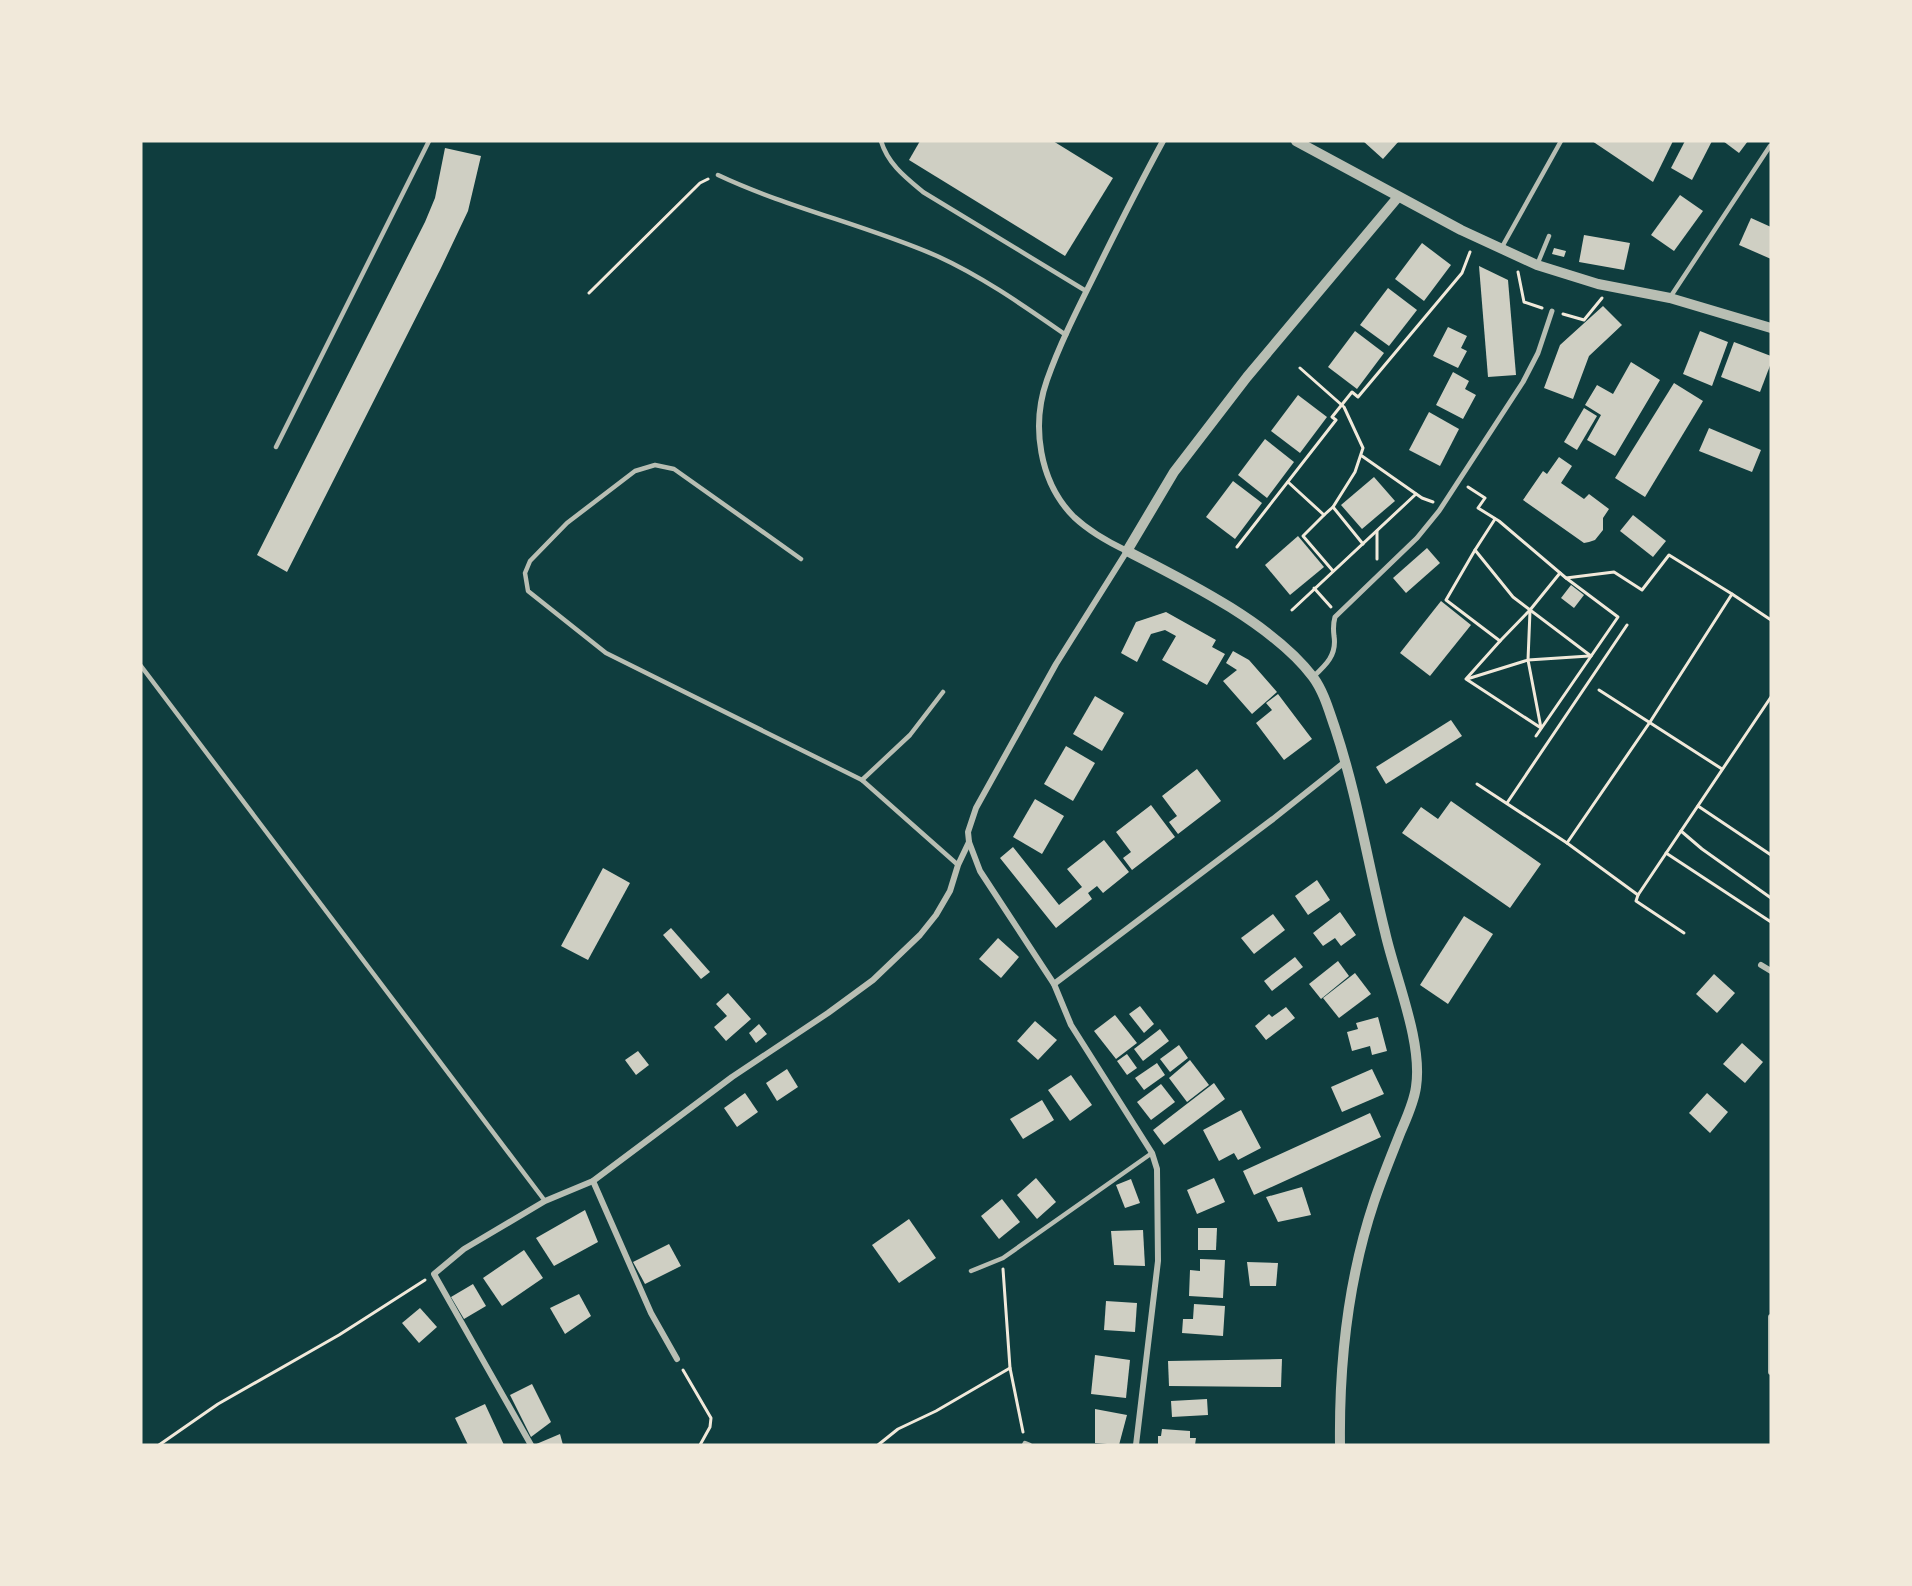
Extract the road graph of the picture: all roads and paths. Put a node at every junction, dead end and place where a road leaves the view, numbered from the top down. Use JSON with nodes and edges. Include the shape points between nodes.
{"nodes":[{"id":1,"x":429,"y":141,"type":"edge"},
{"id":2,"x":881,"y":141,"type":"edge"},
{"id":3,"x":1163,"y":141,"type":"edge"},
{"id":4,"x":1296,"y":141,"type":"edge"},
{"id":5,"x":1561,"y":141,"type":"edge"},
{"id":6,"x":1770,"y":146,"type":"edge"},
{"id":7,"x":718,"y":175,"type":"joint"},
{"id":8,"x":1398,"y":198,"type":"junction"},
{"id":9,"x":1548,"y":236,"type":"dead end"},
{"id":10,"x":1501,"y":249,"type":"junction"},
{"id":11,"x":1470,"y":252,"type":"dead end"},
{"id":12,"x":1537,"y":265,"type":"junction"},
{"id":13,"x":1086,"y":291,"type":"junction"},
{"id":14,"x":589,"y":293,"type":"dead end"},
{"id":15,"x":1670,"y":298,"type":"junction"},
{"id":16,"x":1552,"y":311,"type":"dead end"},
{"id":17,"x":1771,"y":328,"type":"edge"},
{"id":18,"x":1066,"y":334,"type":"junction"},
{"id":19,"x":1300,"y":368,"type":"dead end"},
{"id":20,"x":1341,"y":405,"type":"junction"},
{"id":21,"x":276,"y":447,"type":"dead end"},
{"id":22,"x":1362,"y":456,"type":"junction"},
{"id":23,"x":1460,"y":481,"type":"junction"},
{"id":24,"x":1288,"y":482,"type":"junction"},
{"id":25,"x":1416,"y":494,"type":"junction"},
{"id":26,"x":1431,"y":502,"type":"dead end"},
{"id":27,"x":1333,"y":507,"type":"junction"},
{"id":28,"x":1324,"y":515,"type":"junction"},
{"id":29,"x":1496,"y":519,"type":"junction"},
{"id":30,"x":1377,"y":531,"type":"junction"},
{"id":31,"x":1364,"y":544,"type":"junction"},
{"id":32,"x":1237,"y":547,"type":"dead end"},
{"id":33,"x":1475,"y":550,"type":"junction"},
{"id":34,"x":1128,"y":551,"type":"junction"},
{"id":35,"x":801,"y":559,"type":"dead end"},
{"id":36,"x":1333,"y":571,"type":"junction"},
{"id":37,"x":1560,"y":573,"type":"junction"},
{"id":38,"x":1376,"y":576,"type":"junction"},
{"id":39,"x":1566,"y":578,"type":"junction"},
{"id":40,"x":1314,"y":588,"type":"junction"},
{"id":41,"x":1732,"y":594,"type":"junction"},
{"id":42,"x":1292,"y":610,"type":"dead end"},
{"id":43,"x":1530,"y":610,"type":"junction"},
{"id":44,"x":1337,"y":614,"type":"junction"},
{"id":45,"x":1771,"y":620,"type":"edge"},
{"id":46,"x":1627,"y":625,"type":"dead end"},
{"id":47,"x":1500,"y":641,"type":"junction"},
{"id":48,"x":1591,"y":656,"type":"junction"},
{"id":49,"x":1528,"y":660,"type":"junction"},
{"id":50,"x":141,"y":666,"type":"edge"},
{"id":51,"x":1313,"y":677,"type":"junction"},
{"id":52,"x":1466,"y":679,"type":"junction"},
{"id":53,"x":1599,"y":690,"type":"dead end"},
{"id":54,"x":943,"y":692,"type":"dead end"},
{"id":55,"x":1771,"y":697,"type":"edge"},
{"id":56,"x":1650,"y":723,"type":"junction"},
{"id":57,"x":1542,"y":728,"type":"junction"},
{"id":58,"x":1536,"y":736,"type":"dead end"},
{"id":59,"x":1346,"y":761,"type":"junction"},
{"id":60,"x":1722,"y":770,"type":"junction"},
{"id":61,"x":862,"y":780,"type":"junction"},
{"id":62,"x":1477,"y":784,"type":"dead end"},
{"id":63,"x":1507,"y":803,"type":"junction"},
{"id":64,"x":1698,"y":806,"type":"junction"},
{"id":65,"x":1681,"y":831,"type":"junction"},
{"id":66,"x":969,"y":842,"type":"junction"},
{"id":67,"x":1567,"y":843,"type":"junction"},
{"id":68,"x":1666,"y":852,"type":"junction"},
{"id":69,"x":1771,"y":855,"type":"edge"},
{"id":70,"x":958,"y":865,"type":"junction"},
{"id":71,"x":1638,"y":895,"type":"junction"},
{"id":72,"x":1771,"y":898,"type":"edge"},
{"id":73,"x":1771,"y":922,"type":"edge"},
{"id":74,"x":1684,"y":933,"type":"dead end"},
{"id":75,"x":1761,"y":965,"type":"dead end"},
{"id":76,"x":1771,"y":971,"type":"edge"},
{"id":77,"x":1054,"y":984,"type":"junction"},
{"id":78,"x":1152,"y":1153,"type":"junction"},
{"id":79,"x":593,"y":1181,"type":"junction"},
{"id":80,"x":545,"y":1201,"type":"junction"},
{"id":81,"x":1003,"y":1258,"type":"junction"},
{"id":82,"x":971,"y":1271,"type":"dead end"},
{"id":83,"x":434,"y":1274,"type":"junction"},
{"id":84,"x":1771,"y":1317,"type":"edge"},
{"id":85,"x":677,"y":1359,"type":"joint"},
{"id":86,"x":1010,"y":1368,"type":"junction"},
{"id":87,"x":1771,"y":1372,"type":"edge"},
{"id":88,"x":1027,"y":1444,"type":"edge"},
{"id":89,"x":159,"y":1445,"type":"edge"},
{"id":90,"x":531,"y":1445,"type":"edge"},
{"id":91,"x":700,"y":1445,"type":"edge"},
{"id":92,"x":878,"y":1445,"type":"edge"},
{"id":93,"x":1136,"y":1445,"type":"edge"},
{"id":94,"x":1340,"y":1445,"type":"edge"}],
"edges":[{"from":1,"to":21,"type":"lane"},
{"from":2,"to":13,"type":"lane","via":[[885,154],[903,176],[923,192]]},
{"from":3,"to":13,"type":"street"},
{"from":4,"to":8,"type":"street"},
{"from":5,"to":10,"type":"lane"},
{"from":6,"to":15,"type":"lane"},
{"from":7,"to":14,"type":"path","via":[[700,183]]},
{"from":7,"to":18,"type":"lane","via":[[749,190],[935,255],[972,273]]},
{"from":8,"to":10,"type":"street"},
{"from":8,"to":34,"type":"street","via":[[1174,472]]},
{"from":9,"to":12,"type":"lane"},
{"from":10,"to":12,"type":"street"},
{"from":11,"to":20,"type":"path","via":[[1462,273],[1358,397],[1352,392]]},
{"from":12,"to":15,"type":"street","via":[[1598,284]]},
{"from":13,"to":18,"type":"street"},
{"from":15,"to":17,"type":"street"},
{"from":16,"to":23,"type":"street","via":[[1523,382]]},
{"from":18,"to":34,"type":"street","via":[[1040,406],[1040,443],[1047,472],[1073,516],[1101,538]]},
{"from":19,"to":20,"type":"path"},
{"from":20,"to":22,"type":"path","via":[[1363,448]]},
{"from":20,"to":24,"type":"path","via":[[1332,417],[1336,420]]},
{"from":22,"to":25,"type":"path"},
{"from":22,"to":27,"type":"path"},
{"from":23,"to":29,"type":"path","via":[[1485,498],[1478,508]]},
{"from":23,"to":38,"type":"street","via":[[1417,538]]},
{"from":24,"to":28,"type":"path"},
{"from":24,"to":32,"type":"path"},
{"from":25,"to":26,"type":"path"},
{"from":25,"to":30,"type":"path"},
{"from":27,"to":28,"type":"path"},
{"from":27,"to":31,"type":"path"},
{"from":28,"to":36,"type":"path","via":[[1304,536]]},
{"from":29,"to":33,"type":"path"},
{"from":29,"to":37,"type":"path"},
{"from":30,"to":31,"type":"path"},
{"from":30,"to":38,"type":"path"},
{"from":31,"to":36,"type":"path"},
{"from":33,"to":43,"type":"path","via":[[1513,597]]},
{"from":33,"to":47,"type":"path","via":[[1446,600]]},
{"from":34,"to":51,"type":"street","via":[[1267,632]]},
{"from":34,"to":66,"type":"street","via":[[1056,664],[994,774],[971,822]]},
{"from":35,"to":61,"type":"lane","via":[[674,469],[655,465],[635,471],[567,523],[530,561],[525,573],[528,591],[606,653]]},
{"from":36,"to":40,"type":"path"},
{"from":37,"to":39,"type":"path"},
{"from":37,"to":43,"type":"path"},
{"from":38,"to":44,"type":"street"},
{"from":39,"to":41,"type":"path","via":[[1614,572],[1642,590],[1669,555]]},
{"from":39,"to":48,"type":"path","via":[[1618,617]]},
{"from":40,"to":42,"type":"path"},
{"from":40,"to":44,"type":"path"},
{"from":41,"to":45,"type":"path"},
{"from":41,"to":56,"type":"path"},
{"from":43,"to":47,"type":"path"},
{"from":43,"to":48,"type":"path"},
{"from":43,"to":49,"type":"path"},
{"from":44,"to":51,"type":"street","via":[[1332,626],[1333,654]]},
{"from":46,"to":63,"type":"path"},
{"from":47,"to":52,"type":"path"},
{"from":48,"to":49,"type":"path"},
{"from":48,"to":57,"type":"path"},
{"from":49,"to":52,"type":"path"},
{"from":49,"to":57,"type":"path"},
{"from":50,"to":80,"type":"lane"},
{"from":51,"to":59,"type":"street","via":[[1324,695]]},
{"from":52,"to":57,"type":"path"},
{"from":53,"to":56,"type":"path"},
{"from":54,"to":61,"type":"lane","via":[[910,735]]},
{"from":55,"to":60,"type":"path"},
{"from":56,"to":60,"type":"path"},
{"from":56,"to":67,"type":"path"},
{"from":57,"to":58,"type":"path"},
{"from":59,"to":77,"type":"street"},
{"from":59,"to":94,"type":"street","via":[[1412,1036],[1416,1088],[1374,1202],[1359,1260],[1343,1353]]},
{"from":60,"to":64,"type":"path"},
{"from":61,"to":70,"type":"lane"},
{"from":62,"to":63,"type":"path"},
{"from":63,"to":67,"type":"path"},
{"from":64,"to":65,"type":"path"},
{"from":64,"to":69,"type":"path"},
{"from":65,"to":68,"type":"path"},
{"from":65,"to":72,"type":"path"},
{"from":66,"to":70,"type":"street"},
{"from":66,"to":77,"type":"street","via":[[985,880]]},
{"from":67,"to":71,"type":"path"},
{"from":68,"to":71,"type":"path"},
{"from":68,"to":73,"type":"path"},
{"from":70,"to":79,"type":"street","via":[[950,891],[936,915],[873,980],[732,1077]]},
{"from":71,"to":74,"type":"path","via":[[1636,901]]},
{"from":75,"to":76,"type":"street"},
{"from":77,"to":78,"type":"street","via":[[1071,1025]]},
{"from":78,"to":81,"type":"lane"},
{"from":78,"to":93,"type":"street","via":[[1157,1168],[1158,1261]]},
{"from":79,"to":80,"type":"street"},
{"from":79,"to":85,"type":"street","via":[[651,1313]]},
{"from":80,"to":83,"type":"street","via":[[464,1249]]},
{"from":81,"to":82,"type":"lane"},
{"from":81,"to":86,"type":"path"},
{"from":83,"to":89,"type":"path","via":[[339,1335],[219,1404]]},
{"from":83,"to":90,"type":"street"},
{"from":84,"to":87,"type":"street"},
{"from":85,"to":91,"type":"path","via":[[711,1418]]},
{"from":86,"to":88,"type":"path"},
{"from":86,"to":92,"type":"path","via":[[898,1429]]}]}
